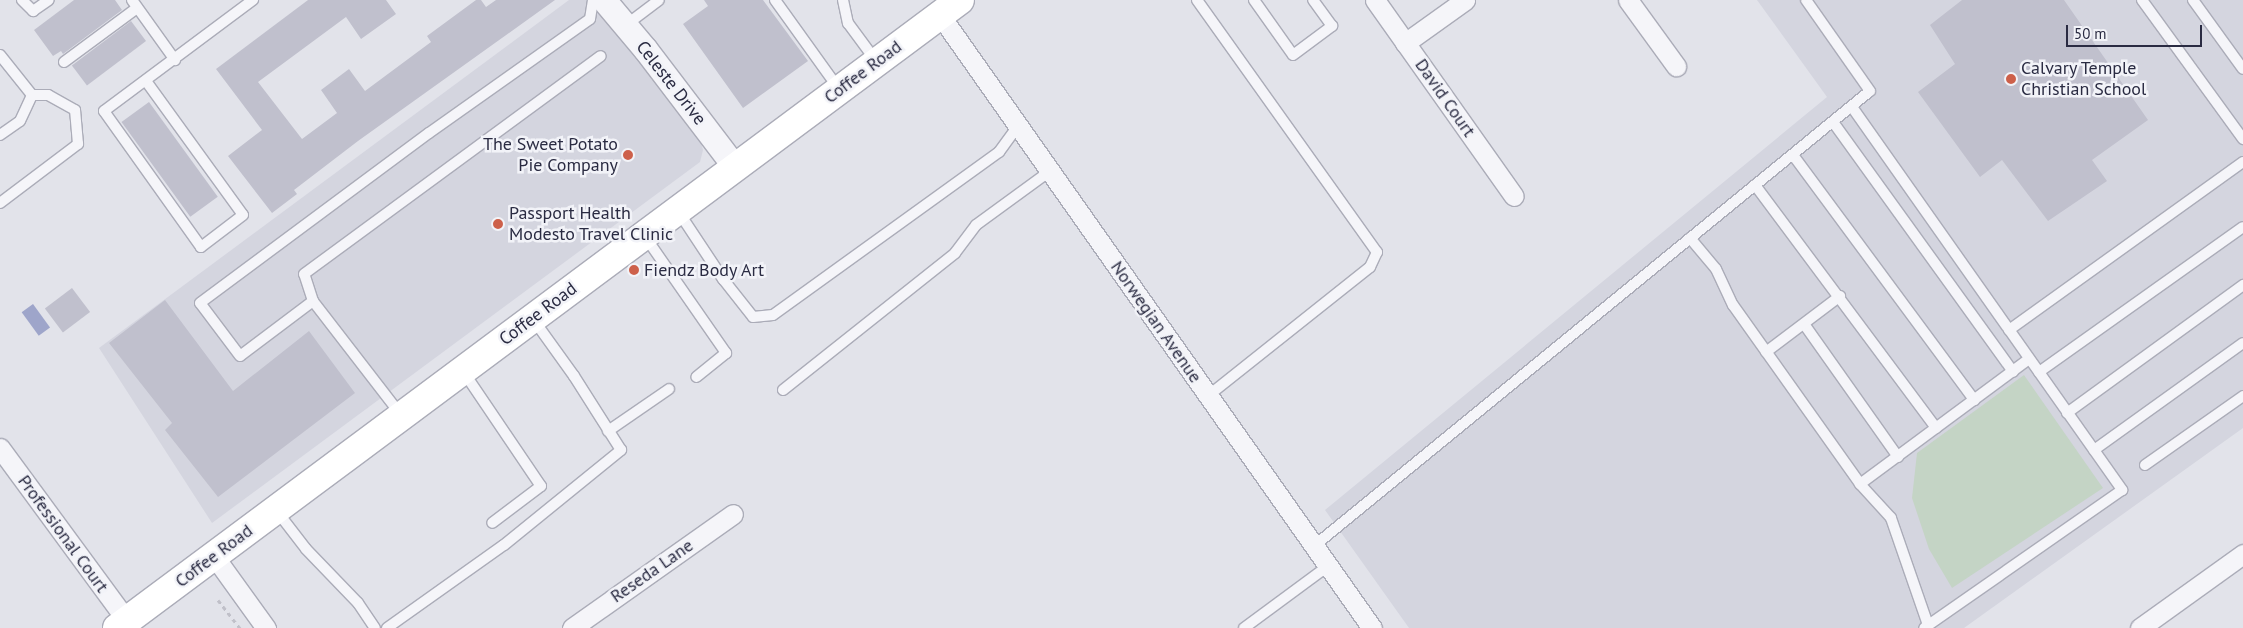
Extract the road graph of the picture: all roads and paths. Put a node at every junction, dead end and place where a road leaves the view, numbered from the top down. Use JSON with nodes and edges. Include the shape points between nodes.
{"nodes":[{"id":1,"x":22,"y":0,"type":"edge"},
{"id":2,"x":49,"y":0,"type":"edge"},
{"id":3,"x":254,"y":0,"type":"edge"},
{"id":4,"x":593,"y":0,"type":"edge"},
{"id":5,"x":604,"y":0,"type":"edge"},
{"id":6,"x":659,"y":0,"type":"edge"},
{"id":7,"x":775,"y":0,"type":"edge"},
{"id":8,"x":843,"y":0,"type":"edge"},
{"id":9,"x":1197,"y":0,"type":"edge"},
{"id":10,"x":1254,"y":0,"type":"edge"},
{"id":11,"x":1312,"y":0,"type":"edge"},
{"id":12,"x":1375,"y":0,"type":"edge"},
{"id":13,"x":1465,"y":0,"type":"edge"},
{"id":14,"x":1628,"y":0,"type":"edge"},
{"id":15,"x":1806,"y":0,"type":"edge"},
{"id":16,"x":2142,"y":0,"type":"edge"},
{"id":17,"x":2194,"y":0,"type":"edge"},
{"id":18,"x":135,"y":4,"type":"edge"},
{"id":19,"x":950,"y":8,"type":"edge"},
{"id":20,"x":626,"y":25,"type":"junction"},
{"id":21,"x":1405,"y":43,"type":"junction"},
{"id":22,"x":0,"y":55,"type":"edge"},
{"id":23,"x":601,"y":56,"type":"dead end"},
{"id":24,"x":175,"y":60,"type":"junction"},
{"id":25,"x":64,"y":62,"type":"dead end"},
{"id":26,"x":877,"y":62,"type":"junction"},
{"id":27,"x":1676,"y":66,"type":"dead end"},
{"id":28,"x":2243,"y":69,"type":"edge"},
{"id":29,"x":146,"y":81,"type":"junction"},
{"id":30,"x":839,"y":90,"type":"junction"},
{"id":31,"x":32,"y":95,"type":"junction"},
{"id":32,"x":1852,"y":107,"type":"junction"},
{"id":33,"x":1833,"y":122,"type":"junction"},
{"id":34,"x":1018,"y":126,"type":"junction"},
{"id":35,"x":0,"y":135,"type":"edge"},
{"id":36,"x":2243,"y":139,"type":"edge"},
{"id":37,"x":1793,"y":155,"type":"junction"},
{"id":38,"x":2243,"y":162,"type":"edge"},
{"id":39,"x":735,"y":167,"type":"junction"},
{"id":40,"x":1050,"y":171,"type":"junction"},
{"id":41,"x":1755,"y":186,"type":"junction"},
{"id":42,"x":1514,"y":196,"type":"dead end"},
{"id":43,"x":0,"y":203,"type":"edge"},
{"id":44,"x":677,"y":210,"type":"junction"},
{"id":45,"x":2243,"y":227,"type":"edge"},
{"id":46,"x":644,"y":235,"type":"junction"},
{"id":47,"x":1690,"y":238,"type":"junction"},
{"id":48,"x":2243,"y":285,"type":"edge"},
{"id":49,"x":1840,"y":296,"type":"junction"},
{"id":50,"x":314,"y":301,"type":"junction"},
{"id":51,"x":532,"y":318,"type":"junction"},
{"id":52,"x":1804,"y":324,"type":"junction"},
{"id":53,"x":2009,"y":330,"type":"junction"},
{"id":54,"x":2243,"y":343,"type":"edge"},
{"id":55,"x":1766,"y":352,"type":"junction"},
{"id":56,"x":2030,"y":359,"type":"junction"},
{"id":57,"x":462,"y":371,"type":"junction"},
{"id":58,"x":2013,"y":372,"type":"junction"},
{"id":59,"x":2039,"y":372,"type":"junction"},
{"id":60,"x":696,"y":377,"type":"dead end"},
{"id":61,"x":668,"y":389,"type":"dead end"},
{"id":62,"x":783,"y":390,"type":"dead end"},
{"id":63,"x":1208,"y":396,"type":"junction"},
{"id":64,"x":2243,"y":396,"type":"edge"},
{"id":65,"x":1974,"y":400,"type":"junction"},
{"id":66,"x":2067,"y":412,"type":"junction"},
{"id":67,"x":401,"y":416,"type":"junction"},
{"id":68,"x":1936,"y":428,"type":"junction"},
{"id":69,"x":608,"y":431,"type":"junction"},
{"id":70,"x":0,"y":448,"type":"edge"},
{"id":71,"x":2094,"y":450,"type":"junction"},
{"id":72,"x":1898,"y":456,"type":"junction"},
{"id":73,"x":2145,"y":465,"type":"dead end"},
{"id":74,"x":1860,"y":484,"type":"junction"},
{"id":75,"x":276,"y":510,"type":"junction"},
{"id":76,"x":733,"y":514,"type":"dead end"},
{"id":77,"x":492,"y":523,"type":"dead end"},
{"id":78,"x":1314,"y":546,"type":"junction"},
{"id":79,"x":2243,"y":554,"type":"edge"},
{"id":80,"x":214,"y":556,"type":"junction"},
{"id":81,"x":1328,"y":566,"type":"junction"},
{"id":82,"x":218,"y":600,"type":"dead end"},
{"id":83,"x":122,"y":624,"type":"edge"},
{"id":84,"x":2150,"y":625,"type":"edge"},
{"id":85,"x":1926,"y":627,"type":"edge"},
{"id":86,"x":240,"y":628,"type":"edge"},
{"id":87,"x":266,"y":628,"type":"edge"},
{"id":88,"x":375,"y":628,"type":"edge"},
{"id":89,"x":388,"y":628,"type":"edge"},
{"id":90,"x":572,"y":628,"type":"edge"},
{"id":91,"x":1244,"y":628,"type":"edge"},
{"id":92,"x":1372,"y":628,"type":"edge"}],
"edges":[{"from":1,"to":2,"type":"lane","via":[[33,11]]},
{"from":3,"to":24,"type":"lane"},
{"from":4,"to":50,"type":"lane","via":[[590,18],[200,303],[240,356]]},
{"from":5,"to":20,"type":"street","name":"Celeste Drive"},
{"from":6,"to":20,"type":"lane"},
{"from":7,"to":30,"type":"lane"},
{"from":8,"to":26,"type":"lane","via":[[848,23]]},
{"from":9,"to":63,"type":"lane","via":[[1377,252],[1370,267]]},
{"from":10,"to":11,"type":"lane","via":[[1293,55],[1332,26]]},
{"from":12,"to":21,"type":"street","name":"David Court"},
{"from":13,"to":21,"type":"street"},
{"from":14,"to":27,"type":"street"},
{"from":15,"to":32,"type":"lane","via":[[1870,90]]},
{"from":16,"to":36,"type":"lane"},
{"from":17,"to":28,"type":"lane"},
{"from":18,"to":24,"type":"lane"},
{"from":18,"to":25,"type":"lane"},
{"from":19,"to":26,"type":"main road","name":"Coffee Road"},
{"from":19,"to":34,"type":"street","name":"Norwegian Avenue"},
{"from":20,"to":39,"type":"street","name":"Celeste Drive"},
{"from":21,"to":42,"type":"street","name":"David Court"},
{"from":22,"to":31,"type":"lane"},
{"from":23,"to":50,"type":"lane","via":[[304,274]]},
{"from":24,"to":29,"type":"lane"},
{"from":26,"to":30,"type":"main road","name":"Coffee Road"},
{"from":29,"to":29,"type":"lane","via":[[104,111],[201,247],[243,215]]},
{"from":30,"to":39,"type":"main road","name":"Coffee Road"},
{"from":31,"to":35,"type":"lane","via":[[20,121]]},
{"from":31,"to":43,"type":"lane","via":[[48,95],[75,110],[78,144]]},
{"from":32,"to":33,"type":"lane"},
{"from":32,"to":53,"type":"lane"},
{"from":33,"to":37,"type":"lane"},
{"from":33,"to":58,"type":"lane"},
{"from":34,"to":40,"type":"street","name":"Norwegian Avenue"},
{"from":34,"to":44,"type":"lane","via":[[998,152],[773,315],[753,317]]},
{"from":37,"to":41,"type":"lane"},
{"from":37,"to":65,"type":"lane"},
{"from":38,"to":53,"type":"lane"},
{"from":39,"to":44,"type":"main road","name":"Coffee Road"},
{"from":40,"to":62,"type":"lane","via":[[976,225],[955,253]]},
{"from":40,"to":63,"type":"street","name":"Norwegian Avenue"},
{"from":41,"to":47,"type":"lane"},
{"from":41,"to":49,"type":"lane"},
{"from":44,"to":46,"type":"main road","name":"Coffee Road"},
{"from":45,"to":59,"type":"lane"},
{"from":46,"to":51,"type":"main road","name":"Coffee Road"},
{"from":46,"to":60,"type":"lane","via":[[726,353]]},
{"from":47,"to":55,"type":"lane","via":[[1716,269],[1733,305]]},
{"from":47,"to":78,"type":"lane"},
{"from":48,"to":66,"type":"lane"},
{"from":49,"to":52,"type":"lane"},
{"from":49,"to":68,"type":"lane"},
{"from":50,"to":67,"type":"lane"},
{"from":51,"to":57,"type":"main road","name":"Coffee Road"},
{"from":51,"to":69,"type":"lane"},
{"from":52,"to":55,"type":"lane"},
{"from":52,"to":72,"type":"lane"},
{"from":53,"to":56,"type":"lane"},
{"from":54,"to":71,"type":"lane"},
{"from":55,"to":74,"type":"lane"},
{"from":56,"to":58,"type":"lane"},
{"from":56,"to":59,"type":"lane"},
{"from":57,"to":67,"type":"main road","name":"Coffee Road"},
{"from":57,"to":77,"type":"lane","via":[[542,486]]},
{"from":58,"to":65,"type":"lane"},
{"from":59,"to":66,"type":"lane"},
{"from":61,"to":69,"type":"lane"},
{"from":63,"to":78,"type":"street","name":"Norwegian Avenue"},
{"from":64,"to":73,"type":"lane"},
{"from":65,"to":68,"type":"lane"},
{"from":66,"to":71,"type":"lane"},
{"from":67,"to":75,"type":"main road","name":"Coffee Road"},
{"from":68,"to":72,"type":"lane"},
{"from":69,"to":89,"type":"lane","via":[[621,450],[504,545]]},
{"from":70,"to":83,"type":"street","name":"Professional Court"},
{"from":71,"to":85,"type":"lane","via":[[2122,490]]},
{"from":72,"to":74,"type":"lane"},
{"from":74,"to":85,"type":"lane","via":[[1891,518]]},
{"from":75,"to":80,"type":"main road","name":"Coffee Road"},
{"from":75,"to":88,"type":"lane","via":[[306,549],[358,603]]},
{"from":76,"to":90,"type":"street","name":"Reseda Lane"},
{"from":78,"to":81,"type":"street","name":"Norwegian Avenue"},
{"from":79,"to":84,"type":"street"},
{"from":80,"to":83,"type":"main road","name":"Coffee Road"},
{"from":80,"to":87,"type":"street"},
{"from":81,"to":91,"type":"lane"},
{"from":81,"to":92,"type":"street","name":"Norwegian Avenue"},
{"from":82,"to":86,"type":"path"}]}
